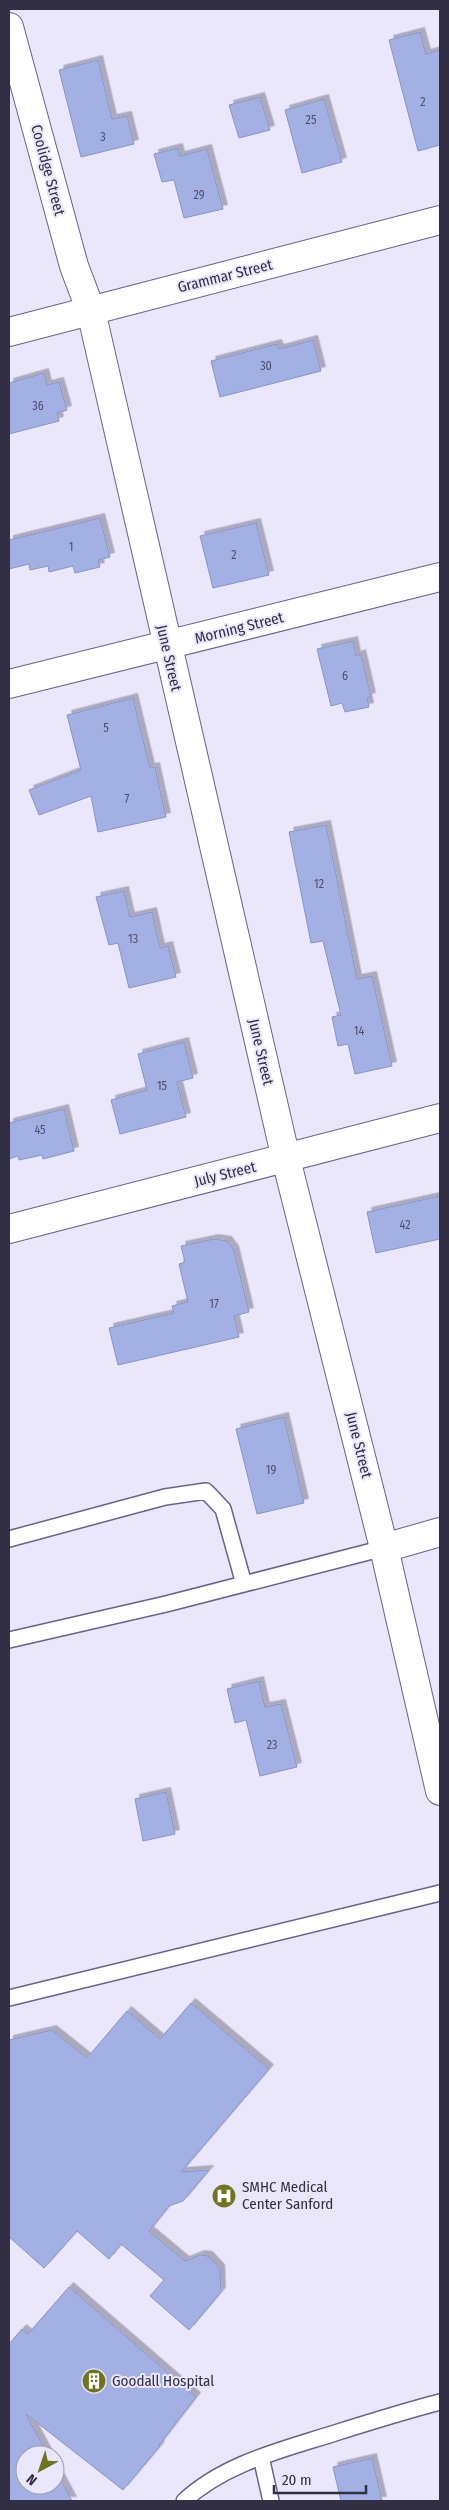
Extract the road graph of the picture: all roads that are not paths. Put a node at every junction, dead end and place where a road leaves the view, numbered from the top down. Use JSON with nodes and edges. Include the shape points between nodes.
{"nodes":[{"id":1,"x":9,"y":27,"type":"edge"},
{"id":2,"x":440,"y":220,"type":"edge"},
{"id":3,"x":91,"y":311,"type":"junction"},
{"id":4,"x":9,"y":332,"type":"edge"},
{"id":5,"x":440,"y":577,"type":"edge"},
{"id":6,"x":166,"y":646,"type":"junction"},
{"id":7,"x":9,"y":684,"type":"edge"},
{"id":8,"x":440,"y":1118,"type":"edge"},
{"id":9,"x":286,"y":1158,"type":"junction"},
{"id":10,"x":9,"y":1229,"type":"edge"},
{"id":11,"x":440,"y":1532,"type":"edge"},
{"id":12,"x":9,"y":1539,"type":"edge"},
{"id":13,"x":384,"y":1548,"type":"junction"},
{"id":14,"x":244,"y":1584,"type":"junction"},
{"id":15,"x":9,"y":1640,"type":"edge"},
{"id":16,"x":440,"y":1791,"type":"edge"},
{"id":17,"x":440,"y":1893,"type":"edge"},
{"id":18,"x":9,"y":1998,"type":"edge"},
{"id":19,"x":440,"y":2402,"type":"edge"},
{"id":20,"x":261,"y":2457,"type":"junction"},
{"id":21,"x":184,"y":2501,"type":"edge"},
{"id":22,"x":271,"y":2501,"type":"edge"}],
"edges":[{"from":1,"to":3,"type":"street","name":"Coolidge Street","via":[[74,266]]},
{"from":2,"to":3,"type":"street","name":"Grammar Street"},
{"from":3,"to":4,"type":"street","name":"Grammar Street"},
{"from":3,"to":6,"type":"street","name":"June Street"},
{"from":5,"to":6,"type":"street","name":"Morning Street"},
{"from":6,"to":7,"type":"street","name":"Morning Street"},
{"from":6,"to":9,"type":"street","name":"June Street"},
{"from":8,"to":9,"type":"street","name":"July Street"},
{"from":9,"to":10,"type":"street","name":"July Street"},
{"from":9,"to":13,"type":"street","name":"June Street"},
{"from":11,"to":13,"type":"street"},
{"from":12,"to":14,"type":"lane","via":[[165,1497],[206,1491],[223,1509]]},
{"from":13,"to":14,"type":"lane"},
{"from":13,"to":16,"type":"street","name":"June Street"},
{"from":14,"to":15,"type":"lane"},
{"from":17,"to":18,"type":"lane"},
{"from":19,"to":20,"type":"lane"},
{"from":20,"to":21,"type":"lane","via":[[220,2474]]},
{"from":20,"to":22,"type":"lane"}]}
